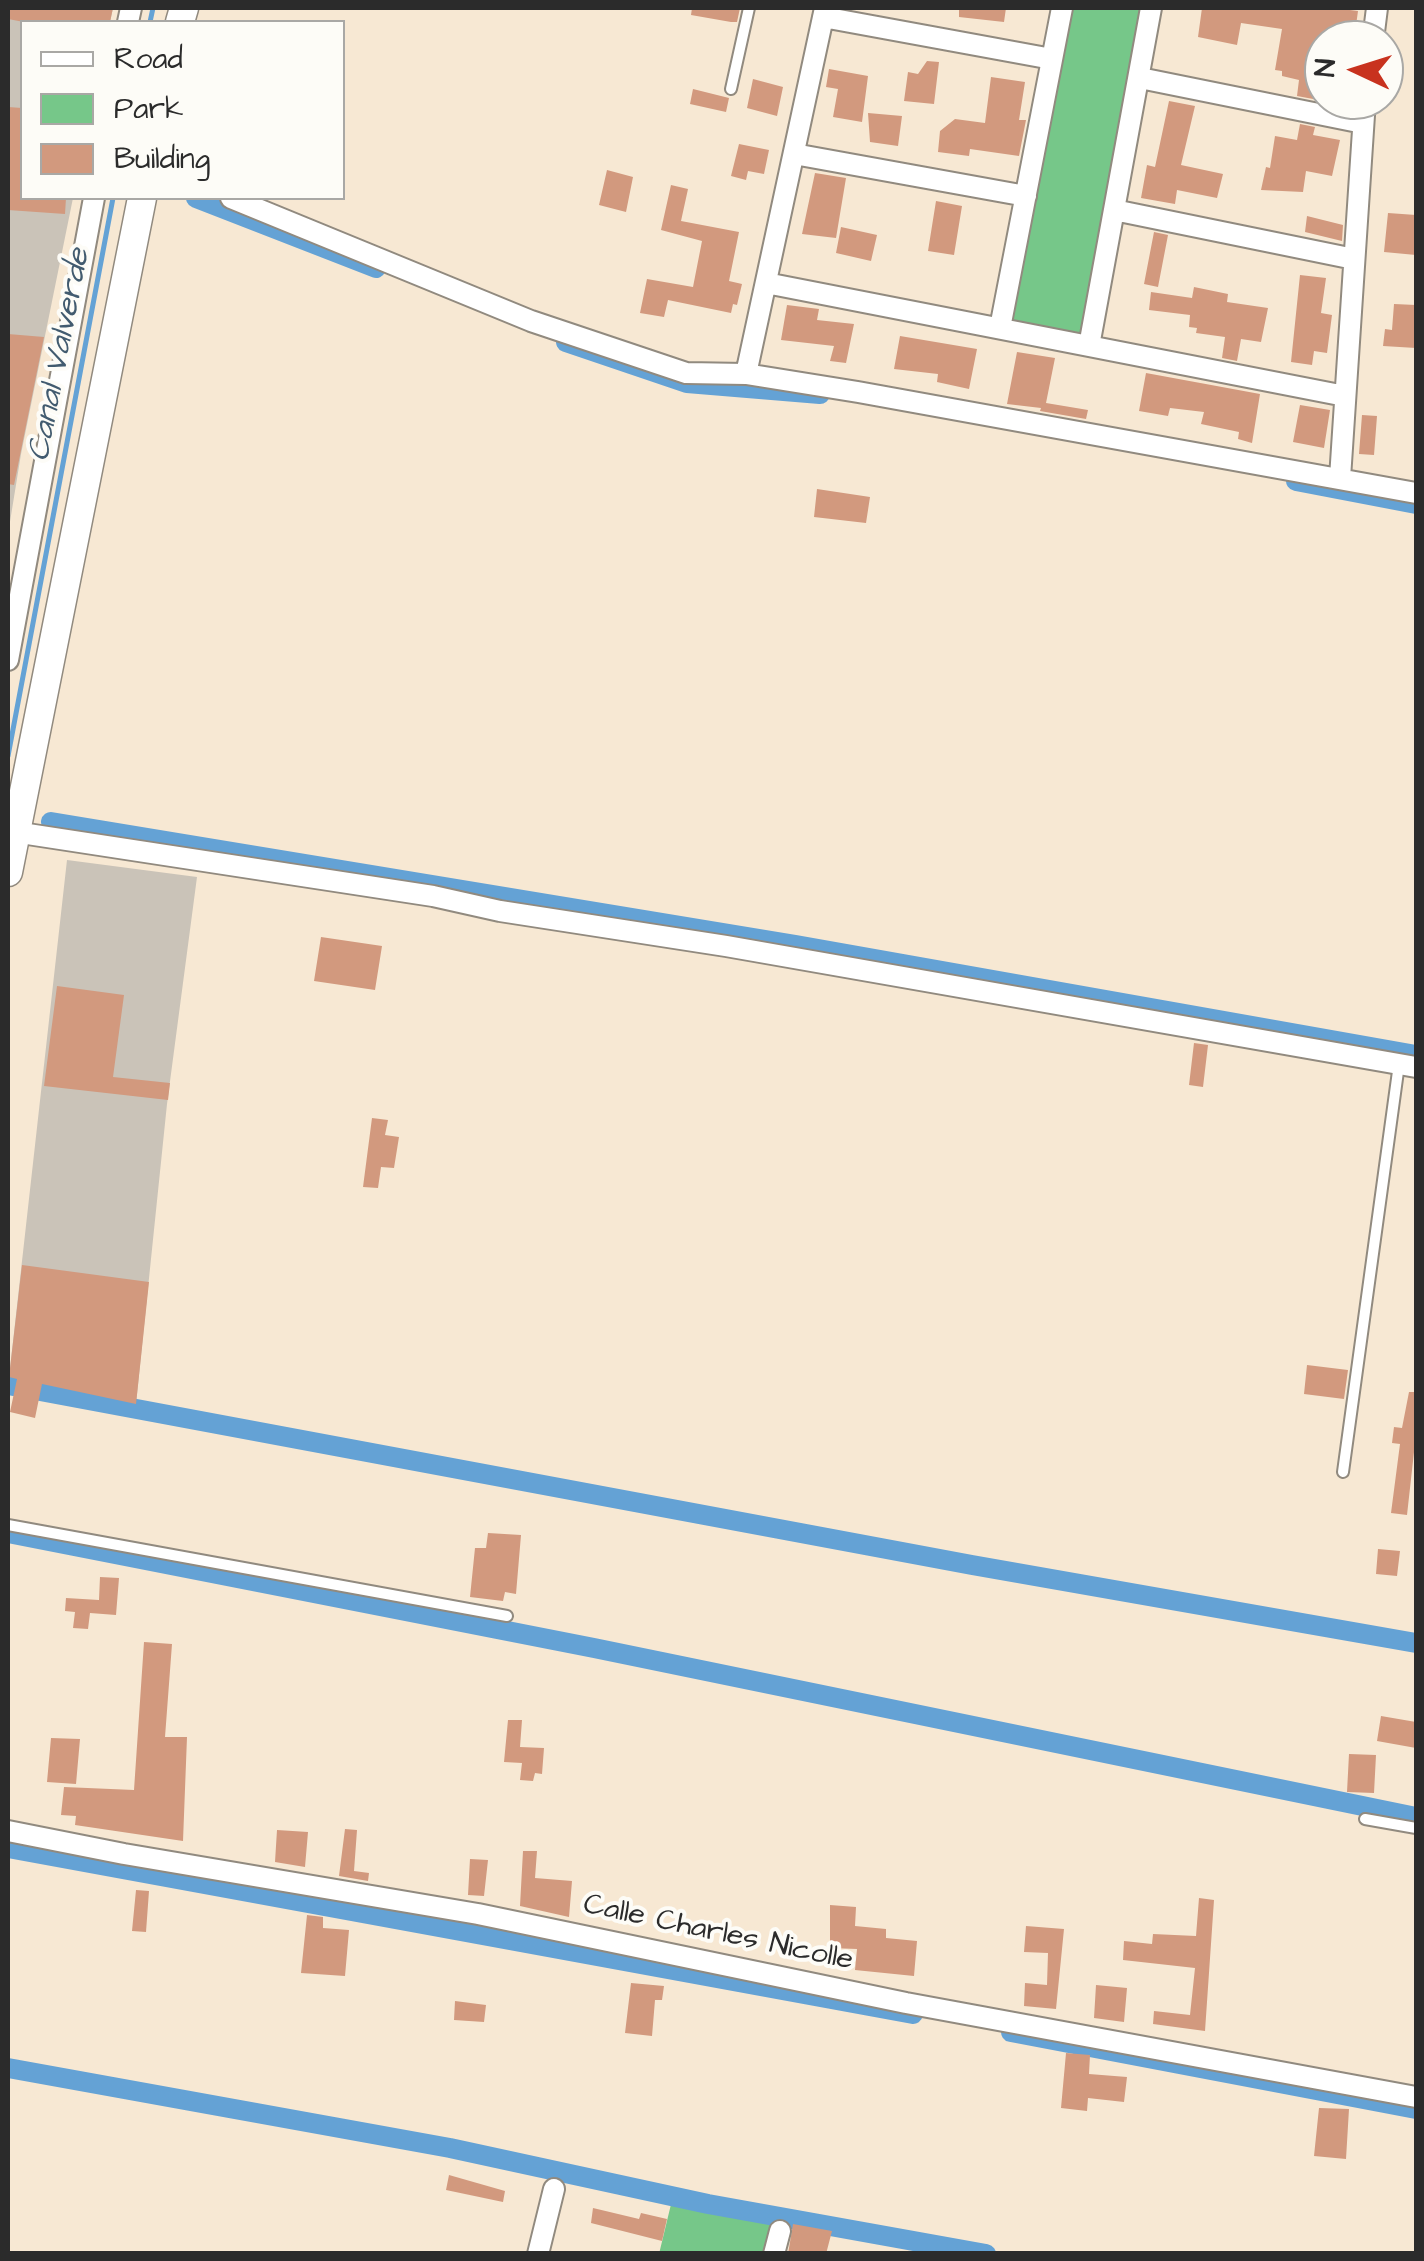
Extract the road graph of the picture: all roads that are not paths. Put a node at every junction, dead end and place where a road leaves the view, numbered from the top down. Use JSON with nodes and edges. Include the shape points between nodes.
{"nodes":[{"id":1,"x":750,"y":8,"type":"edge"},
{"id":2,"x":1062,"y":8,"type":"edge"},
{"id":3,"x":1152,"y":8,"type":"edge"},
{"id":4,"x":824,"y":12,"type":"edge"},
{"id":5,"x":1052,"y":60,"type":"junction"},
{"id":6,"x":1140,"y":78,"type":"junction"},
{"id":7,"x":731,"y":89,"type":"dead end"},
{"id":8,"x":1363,"y":120,"type":"edge"},
{"id":9,"x":1363,"y":123,"type":"junction"},
{"id":10,"x":794,"y":154,"type":"junction"},
{"id":11,"x":1026,"y":196,"type":"junction"},
{"id":12,"x":94,"y":200,"type":"edge"},
{"id":13,"x":142,"y":200,"type":"edge"},
{"id":14,"x":236,"y":200,"type":"edge"},
{"id":15,"x":1114,"y":210,"type":"junction"},
{"id":16,"x":1354,"y":259,"type":"junction"},
{"id":17,"x":766,"y":284,"type":"junction"},
{"id":18,"x":1000,"y":328,"type":"junction"},
{"id":19,"x":1089,"y":346,"type":"junction"},
{"id":20,"x":746,"y":374,"type":"junction"},
{"id":21,"x":1345,"y":396,"type":"junction"},
{"id":22,"x":1340,"y":478,"type":"junction"},
{"id":23,"x":1416,"y":493,"type":"edge"},
{"id":24,"x":8,"y":660,"type":"edge"},
{"id":25,"x":12,"y":832,"type":"edge"},
{"id":26,"x":8,"y":872,"type":"edge"},
{"id":27,"x":1408,"y":1066,"type":"edge"},
{"id":28,"x":1343,"y":1472,"type":"dead end"},
{"id":29,"x":8,"y":1525,"type":"edge"},
{"id":30,"x":506,"y":1616,"type":"dead end"},
{"id":31,"x":1365,"y":1819,"type":"dead end"},
{"id":32,"x":1416,"y":1828,"type":"edge"},
{"id":33,"x":8,"y":1830,"type":"edge"},
{"id":34,"x":1416,"y":2097,"type":"edge"},
{"id":35,"x":554,"y":2189,"type":"dead end"},
{"id":36,"x":780,"y":2231,"type":"dead end"},
{"id":37,"x":538,"y":2254,"type":"edge"},
{"id":38,"x":774,"y":2254,"type":"edge"}],
"edges":[{"from":1,"to":7,"type":"lane"},
{"from":2,"to":5,"type":"street"},
{"from":3,"to":6,"type":"street"},
{"from":4,"to":5,"type":"street"},
{"from":4,"to":10,"type":"street"},
{"from":5,"to":11,"type":"street"},
{"from":6,"to":9,"type":"street"},
{"from":6,"to":15,"type":"street"},
{"from":8,"to":9,"type":"street"},
{"from":9,"to":16,"type":"street"},
{"from":10,"to":11,"type":"street"},
{"from":10,"to":17,"type":"street"},
{"from":11,"to":18,"type":"street"},
{"from":12,"to":24,"type":"street"},
{"from":13,"to":25,"type":"street"},
{"from":14,"to":20,"type":"street","via":[[530,321],[686,372]]},
{"from":15,"to":16,"type":"street"},
{"from":15,"to":19,"type":"street"},
{"from":16,"to":21,"type":"street"},
{"from":17,"to":18,"type":"street"},
{"from":17,"to":20,"type":"street"},
{"from":18,"to":19,"type":"street"},
{"from":19,"to":21,"type":"street"},
{"from":20,"to":22,"type":"street"},
{"from":21,"to":22,"type":"street"},
{"from":22,"to":23,"type":"street"},
{"from":25,"to":26,"type":"street"},
{"from":25,"to":27,"type":"street","via":[[434,896]]},
{"from":27,"to":28,"type":"lane"},
{"from":29,"to":30,"type":"lane"},
{"from":31,"to":32,"type":"lane"},
{"from":33,"to":34,"type":"street","name":"Calle Charles Nicolle","via":[[478,1914],[906,2004]]},
{"from":35,"to":37,"type":"street"},
{"from":36,"to":38,"type":"street"}]}
